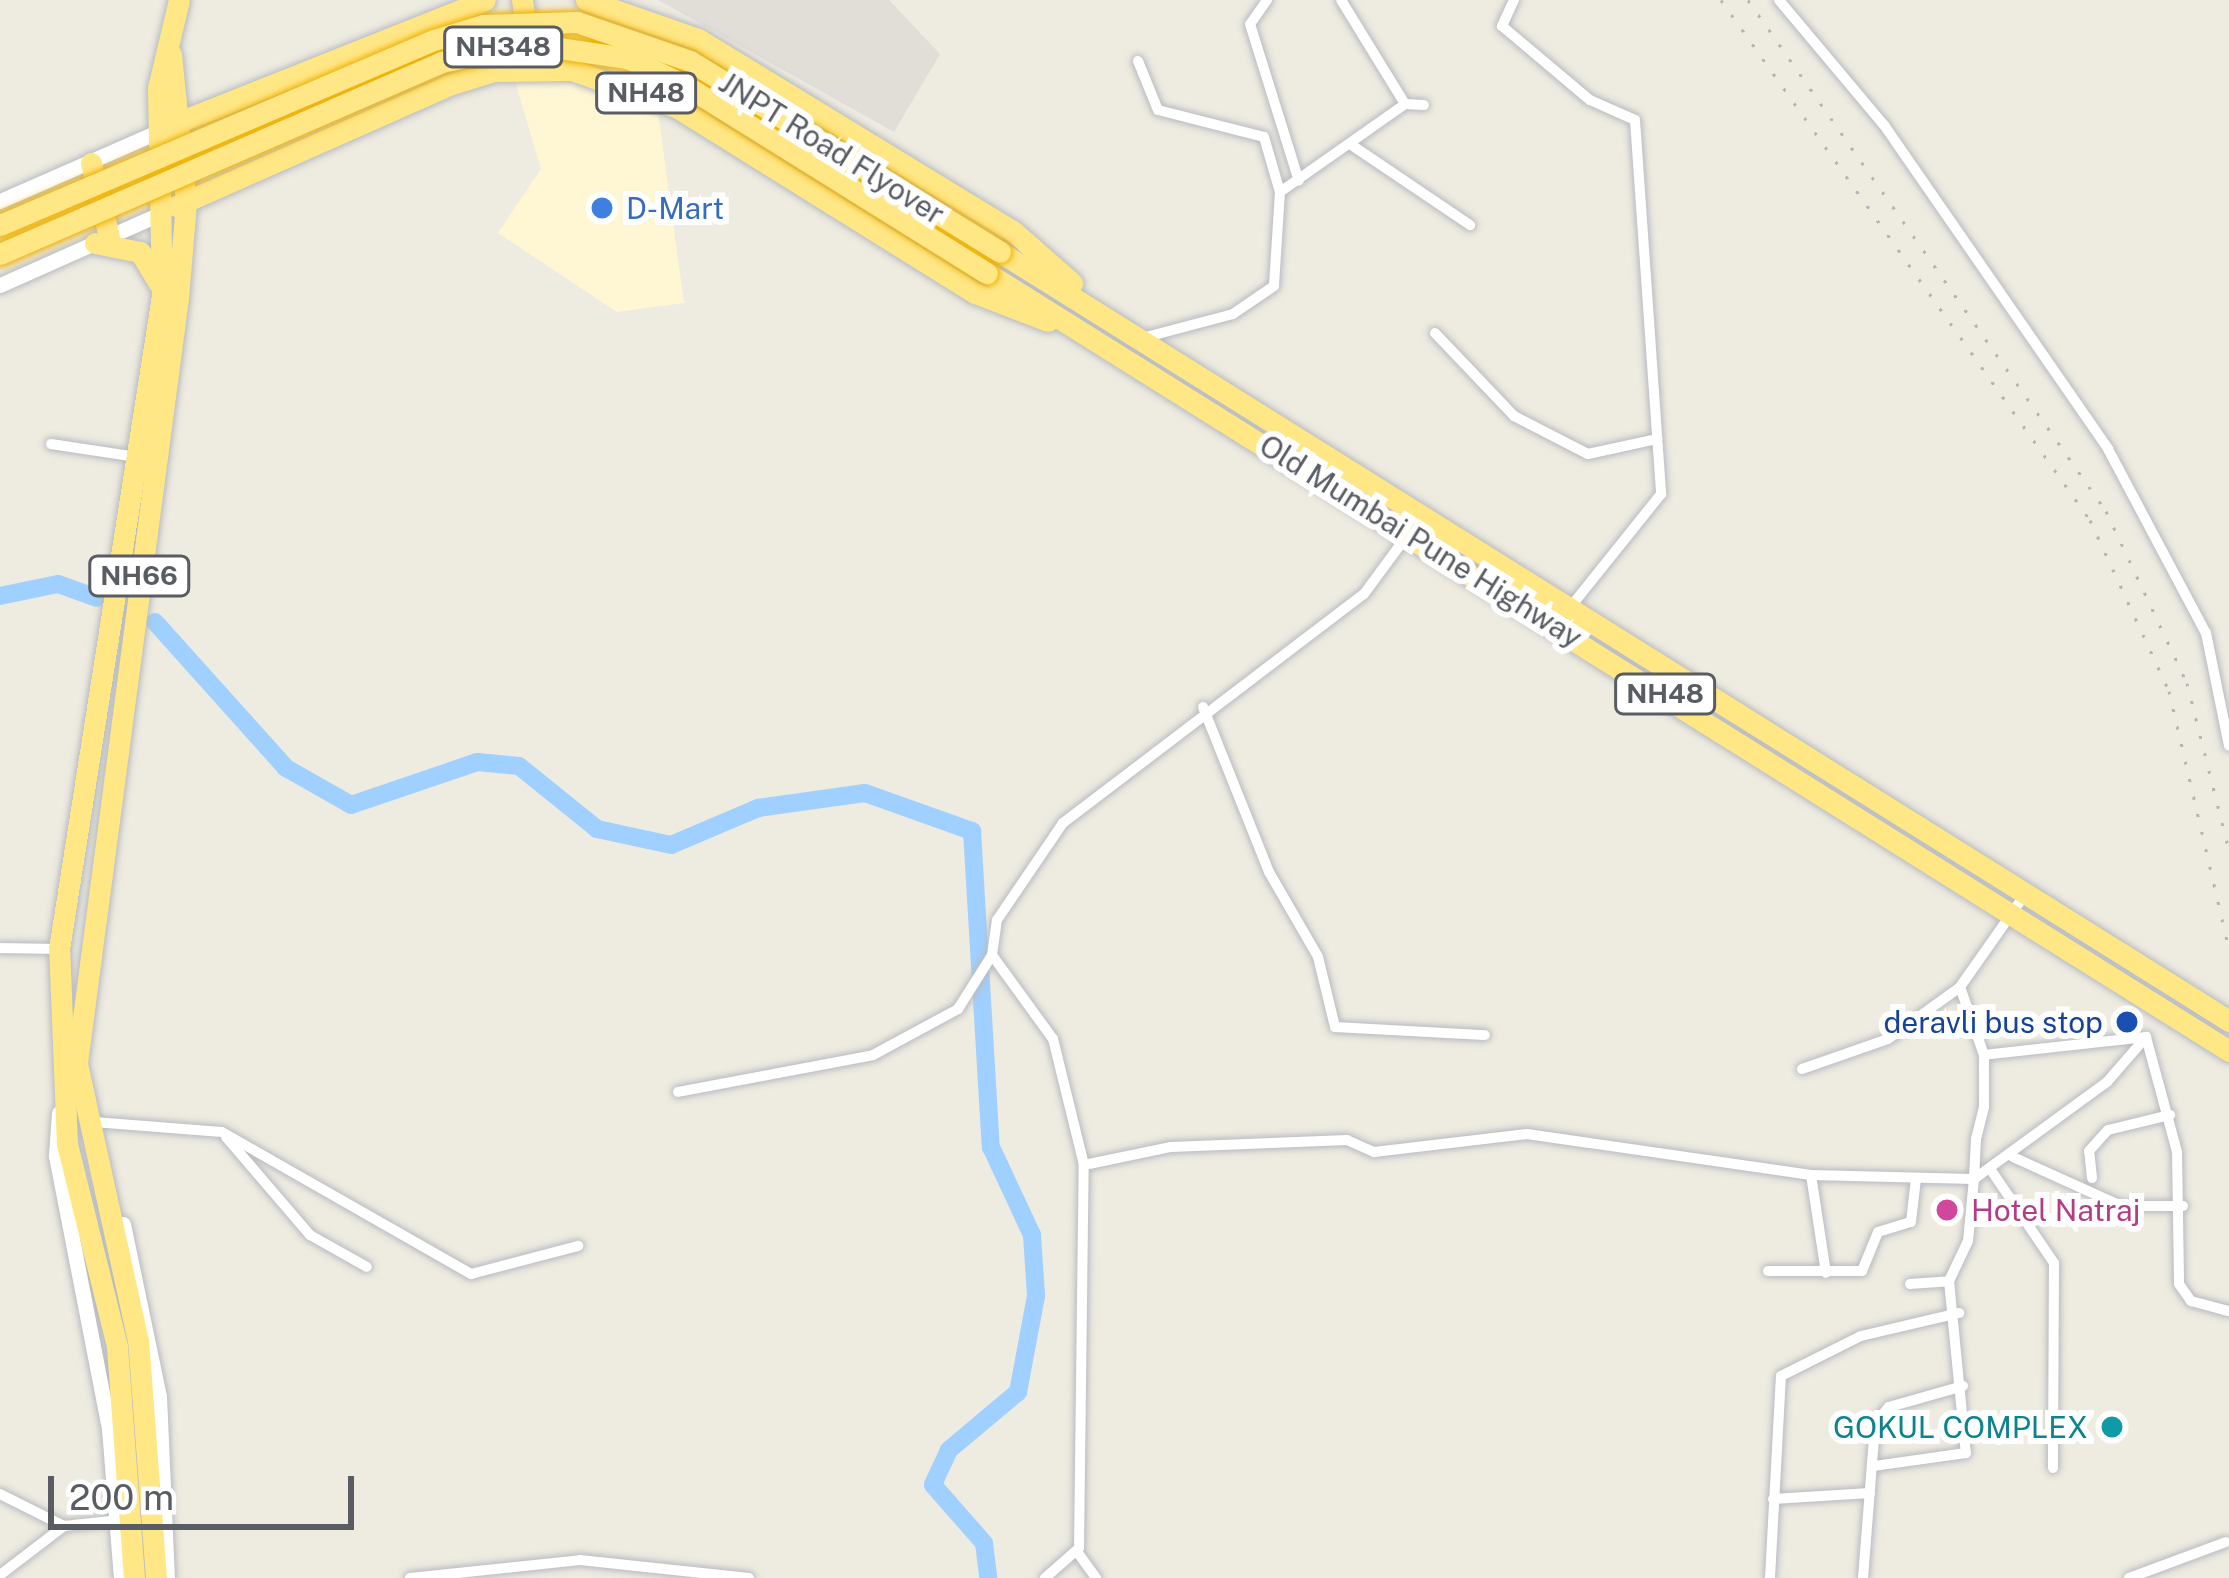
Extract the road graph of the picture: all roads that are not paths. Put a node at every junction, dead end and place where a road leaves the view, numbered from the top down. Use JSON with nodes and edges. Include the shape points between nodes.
{"nodes":[{"id":1,"x":179,"y":0,"type":"edge"},
{"id":2,"x":485,"y":0,"type":"edge"},
{"id":3,"x":522,"y":0,"type":"edge"},
{"id":4,"x":586,"y":0,"type":"edge"},
{"id":5,"x":1267,"y":0,"type":"edge"},
{"id":6,"x":1341,"y":0,"type":"edge"},
{"id":7,"x":1514,"y":0,"type":"edge"},
{"id":8,"x":1779,"y":0,"type":"edge"},
{"id":9,"x":172,"y":54,"type":"junction"},
{"id":10,"x":1138,"y":61,"type":"dead end"},
{"id":11,"x":532,"y":68,"type":"junction"},
{"id":12,"x":1405,"y":104,"type":"junction"},
{"id":13,"x":218,"y":105,"type":"junction"},
{"id":14,"x":1424,"y":105,"type":"dead end"},
{"id":15,"x":179,"y":122,"type":"junction"},
{"id":16,"x":155,"y":133,"type":"junction"},
{"id":17,"x":1350,"y":144,"type":"junction"},
{"id":18,"x":91,"y":163,"type":"junction"},
{"id":19,"x":238,"y":179,"type":"junction"},
{"id":20,"x":1299,"y":182,"type":"junction"},
{"id":21,"x":1280,"y":193,"type":"junction"},
{"id":22,"x":0,"y":200,"type":"edge"},
{"id":23,"x":186,"y":202,"type":"junction"},
{"id":24,"x":162,"y":213,"type":"junction"},
{"id":25,"x":1470,"y":224,"type":"dead end"},
{"id":26,"x":0,"y":225,"type":"edge"},
{"id":27,"x":102,"y":240,"type":"junction"},
{"id":28,"x":0,"y":254,"type":"edge"},
{"id":29,"x":0,"y":285,"type":"edge"},
{"id":30,"x":162,"y":296,"type":"junction"},
{"id":31,"x":1113,"y":319,"type":"junction"},
{"id":32,"x":1435,"y":333,"type":"dead end"},
{"id":33,"x":1143,"y":338,"type":"junction"},
{"id":34,"x":1099,"y":340,"type":"junction"},
{"id":35,"x":1657,"y":439,"type":"junction"},
{"id":36,"x":51,"y":444,"type":"dead end"},
{"id":37,"x":136,"y":457,"type":"junction"},
{"id":38,"x":1408,"y":534,"type":"junction"},
{"id":39,"x":1564,"y":618,"type":"junction"},
{"id":40,"x":1203,"y":707,"type":"junction"},
{"id":41,"x":2229,"y":746,"type":"edge"},
{"id":42,"x":2018,"y":903,"type":"junction"},
{"id":43,"x":0,"y":948,"type":"edge"},
{"id":44,"x":59,"y":949,"type":"junction"},
{"id":45,"x":990,"y":959,"type":"junction"},
{"id":46,"x":2161,"y":981,"type":"junction"},
{"id":47,"x":1960,"y":987,"type":"junction"},
{"id":48,"x":2147,"y":1001,"type":"junction"},
{"id":49,"x":2229,"y":1021,"type":"edge"},
{"id":50,"x":1485,"y":1035,"type":"dead end"},
{"id":51,"x":2146,"y":1037,"type":"junction"},
{"id":52,"x":2229,"y":1051,"type":"edge"},
{"id":53,"x":1984,"y":1055,"type":"junction"},
{"id":54,"x":1802,"y":1069,"type":"dead end"},
{"id":55,"x":678,"y":1092,"type":"dead end"},
{"id":56,"x":71,"y":1093,"type":"junction"},
{"id":57,"x":2170,"y":1115,"type":"junction"},
{"id":58,"x":222,"y":1132,"type":"junction"},
{"id":59,"x":82,"y":1135,"type":"junction"},
{"id":60,"x":2013,"y":1157,"type":"junction"},
{"id":61,"x":1084,"y":1165,"type":"junction"},
{"id":62,"x":1994,"y":1173,"type":"junction"},
{"id":63,"x":1811,"y":1175,"type":"junction"},
{"id":64,"x":2092,"y":1178,"type":"dead end"},
{"id":65,"x":1916,"y":1179,"type":"junction"},
{"id":66,"x":1974,"y":1179,"type":"junction"},
{"id":67,"x":2183,"y":1206,"type":"junction"},
{"id":68,"x":578,"y":1246,"type":"dead end"},
{"id":69,"x":367,"y":1268,"type":"dead end"},
{"id":70,"x":1768,"y":1271,"type":"dead end"},
{"id":71,"x":1826,"y":1273,"type":"junction"},
{"id":72,"x":1949,"y":1281,"type":"junction"},
{"id":73,"x":1910,"y":1284,"type":"dead end"},
{"id":74,"x":2229,"y":1312,"type":"edge"},
{"id":75,"x":1959,"y":1313,"type":"junction"},
{"id":76,"x":1963,"y":1386,"type":"junction"},
{"id":77,"x":1873,"y":1466,"type":"junction"},
{"id":78,"x":2053,"y":1468,"type":"dead end"},
{"id":79,"x":1870,"y":1493,"type":"junction"},
{"id":80,"x":0,"y":1494,"type":"edge"},
{"id":81,"x":1773,"y":1499,"type":"junction"},
{"id":82,"x":120,"y":1520,"type":"junction"},
{"id":83,"x":64,"y":1526,"type":"junction"},
{"id":84,"x":2226,"y":1542,"type":"edge"},
{"id":85,"x":1078,"y":1553,"type":"junction"},
{"id":86,"x":479,"y":1573,"type":"edge"},
{"id":87,"x":0,"y":1575,"type":"edge"},
{"id":88,"x":121,"y":1578,"type":"edge"},
{"id":89,"x":134,"y":1578,"type":"edge"},
{"id":90,"x":156,"y":1578,"type":"edge"},
{"id":91,"x":167,"y":1578,"type":"edge"},
{"id":92,"x":410,"y":1578,"type":"edge"},
{"id":93,"x":749,"y":1578,"type":"edge"},
{"id":94,"x":1045,"y":1578,"type":"edge"},
{"id":95,"x":1096,"y":1578,"type":"edge"},
{"id":96,"x":1770,"y":1578,"type":"edge"},
{"id":97,"x":1863,"y":1578,"type":"edge"},
{"id":98,"x":2129,"y":1578,"type":"edge"}],
"edges":[{"from":1,"to":9,"type":"highway"},
{"from":2,"to":13,"type":"highway"},
{"from":3,"to":11,"type":"highway"},
{"from":4,"to":31,"type":"highway","number":"NH48","via":[[640,12],[755,73],[1013,231]]},
{"from":5,"to":20,"type":"street","via":[[1250,24]]},
{"from":6,"to":12,"type":"street"},
{"from":7,"to":35,"type":"street","via":[[1502,26],[1590,100],[1634,120]]},
{"from":8,"to":41,"type":"street","via":[[1884,124],[2108,449],[2206,633]]},
{"from":9,"to":15,"type":"highway"},
{"from":9,"to":16,"type":"highway"},
{"from":10,"to":21,"type":"street","via":[[1158,110],[1264,137]]},
{"from":11,"to":19,"type":"highway","number":"NH48","via":[[449,85]]},
{"from":11,"to":34,"type":"highway","number":"NH48","via":[[621,81],[676,107],[975,293]]},
{"from":12,"to":14,"type":"street"},
{"from":12,"to":17,"type":"street"},
{"from":13,"to":15,"type":"highway"},
{"from":13,"to":19,"type":"highway"},
{"from":15,"to":23,"type":"highway"},
{"from":16,"to":18,"type":"street"},
{"from":16,"to":24,"type":"highway"},
{"from":17,"to":20,"type":"street"},
{"from":17,"to":25,"type":"street"},
{"from":18,"to":22,"type":"street"},
{"from":18,"to":27,"type":"highway"},
{"from":19,"to":23,"type":"highway","number":"NH48"},
{"from":20,"to":21,"type":"street"},
{"from":21,"to":33,"type":"street","via":[[1274,286],[1233,314]]},
{"from":23,"to":24,"type":"highway","number":"NH48"},
{"from":23,"to":56,"type":"highway","number":"NH66"},
{"from":24,"to":27,"type":"street"},
{"from":24,"to":30,"type":"highway","number":"NH66"},
{"from":26,"to":31,"type":"highway","name":"JNPT Road Flyover","number":"NH348","bridge":true,"via":[[434,40],[483,25],[577,22],[691,61]]},
{"from":27,"to":29,"type":"street"},
{"from":27,"to":30,"type":"highway","via":[[140,252]]},
{"from":28,"to":34,"type":"highway","name":"JNPT Road Flyover","number":"NH348","bridge":true,"via":[[409,74],[532,44],[627,58],[683,84]]},
{"from":30,"to":37,"type":"highway","number":"NH66"},
{"from":31,"to":33,"type":"highway","name":"Old Mumbai Pune Highway","number":"NH48"},
{"from":32,"to":35,"type":"street","via":[[1514,416],[1588,454]]},
{"from":33,"to":39,"type":"highway","name":"Old Mumbai Pune Highway","number":"NH48"},
{"from":34,"to":38,"type":"highway","name":"Old Mumbai Pune Highway","number":"NH48"},
{"from":35,"to":39,"type":"street","via":[[1659,503]]},
{"from":36,"to":37,"type":"street"},
{"from":37,"to":44,"type":"highway","number":"NH66"},
{"from":38,"to":39,"type":"highway","name":"Old Mumbai Pune Highway","number":"NH48"},
{"from":38,"to":40,"type":"street","via":[[1364,594]]},
{"from":39,"to":42,"type":"highway","name":"Old Mumbai Pune Highway","number":"NH48"},
{"from":40,"to":45,"type":"street","via":[[1063,823],[1006,898]]},
{"from":40,"to":50,"type":"street","via":[[1269,872],[1318,957],[1335,1028]]},
{"from":42,"to":46,"type":"highway","name":"Old Mumbai Pune Highway","number":"NH48"},
{"from":42,"to":47,"type":"street"},
{"from":42,"to":48,"type":"highway","name":"Old Mumbai Pune Highway","number":"NH48"},
{"from":43,"to":44,"type":"street"},
{"from":44,"to":56,"type":"highway","number":"NH66"},
{"from":45,"to":55,"type":"street","via":[[958,1009],[873,1055]]},
{"from":45,"to":61,"type":"street","via":[[1053,1039]]},
{"from":46,"to":48,"type":"highway"},
{"from":46,"to":49,"type":"highway","name":"Old Mumbai Pune Highway","number":"NH48"},
{"from":47,"to":53,"type":"street"},
{"from":47,"to":54,"type":"street","via":[[1888,1039]]},
{"from":48,"to":52,"type":"highway","name":"Old Mumbai Pune Highway","number":"NH48"},
{"from":51,"to":53,"type":"street"},
{"from":51,"to":57,"type":"street"},
{"from":51,"to":60,"type":"street"},
{"from":53,"to":66,"type":"street"},
{"from":56,"to":59,"type":"highway","number":"NH66"},
{"from":56,"to":59,"type":"street"},
{"from":56,"to":82,"type":"street","via":[[56,1156]]},
{"from":57,"to":64,"type":"street","via":[[2108,1130],[2089,1151]]},
{"from":57,"to":67,"type":"street"},
{"from":58,"to":59,"type":"street"},
{"from":58,"to":68,"type":"street","via":[[471,1274]]},
{"from":58,"to":69,"type":"street","via":[[310,1234]]},
{"from":59,"to":89,"type":"highway","number":"NH66","via":[[117,1346]]},
{"from":59,"to":90,"type":"highway","number":"NH66","via":[[141,1364]]},
{"from":59,"to":91,"type":"street","via":[[154,1356]]},
{"from":60,"to":62,"type":"street"},
{"from":60,"to":67,"type":"street","via":[[2121,1206]]},
{"from":61,"to":63,"type":"street","via":[[1171,1147],[1347,1140],[1374,1152],[1526,1134]]},
{"from":61,"to":85,"type":"street"},
{"from":62,"to":66,"type":"street"},
{"from":62,"to":78,"type":"street","via":[[2054,1263]]},
{"from":63,"to":65,"type":"street"},
{"from":63,"to":71,"type":"street"},
{"from":65,"to":66,"type":"street"},
{"from":65,"to":71,"type":"street","via":[[1911,1222],[1878,1232],[1862,1271]]},
{"from":66,"to":72,"type":"street","via":[[1968,1241]]},
{"from":67,"to":74,"type":"street","via":[[2183,1293]]},
{"from":70,"to":71,"type":"street"},
{"from":72,"to":73,"type":"street"},
{"from":72,"to":75,"type":"street"},
{"from":75,"to":76,"type":"street"},
{"from":75,"to":81,"type":"street","via":[[1861,1336],[1781,1376]]},
{"from":76,"to":77,"type":"street","via":[[1880,1414]]},
{"from":76,"to":77,"type":"street","via":[[1964,1457]]},
{"from":77,"to":79,"type":"street"},
{"from":79,"to":81,"type":"street"},
{"from":79,"to":97,"type":"street"},
{"from":80,"to":83,"type":"street"},
{"from":81,"to":96,"type":"street"},
{"from":82,"to":83,"type":"street"},
{"from":82,"to":88,"type":"street"},
{"from":83,"to":87,"type":"street"},
{"from":84,"to":98,"type":"street"},
{"from":85,"to":94,"type":"street"},
{"from":85,"to":95,"type":"street"},
{"from":86,"to":92,"type":"street"},
{"from":86,"to":93,"type":"street","via":[[638,1560]]}]}
